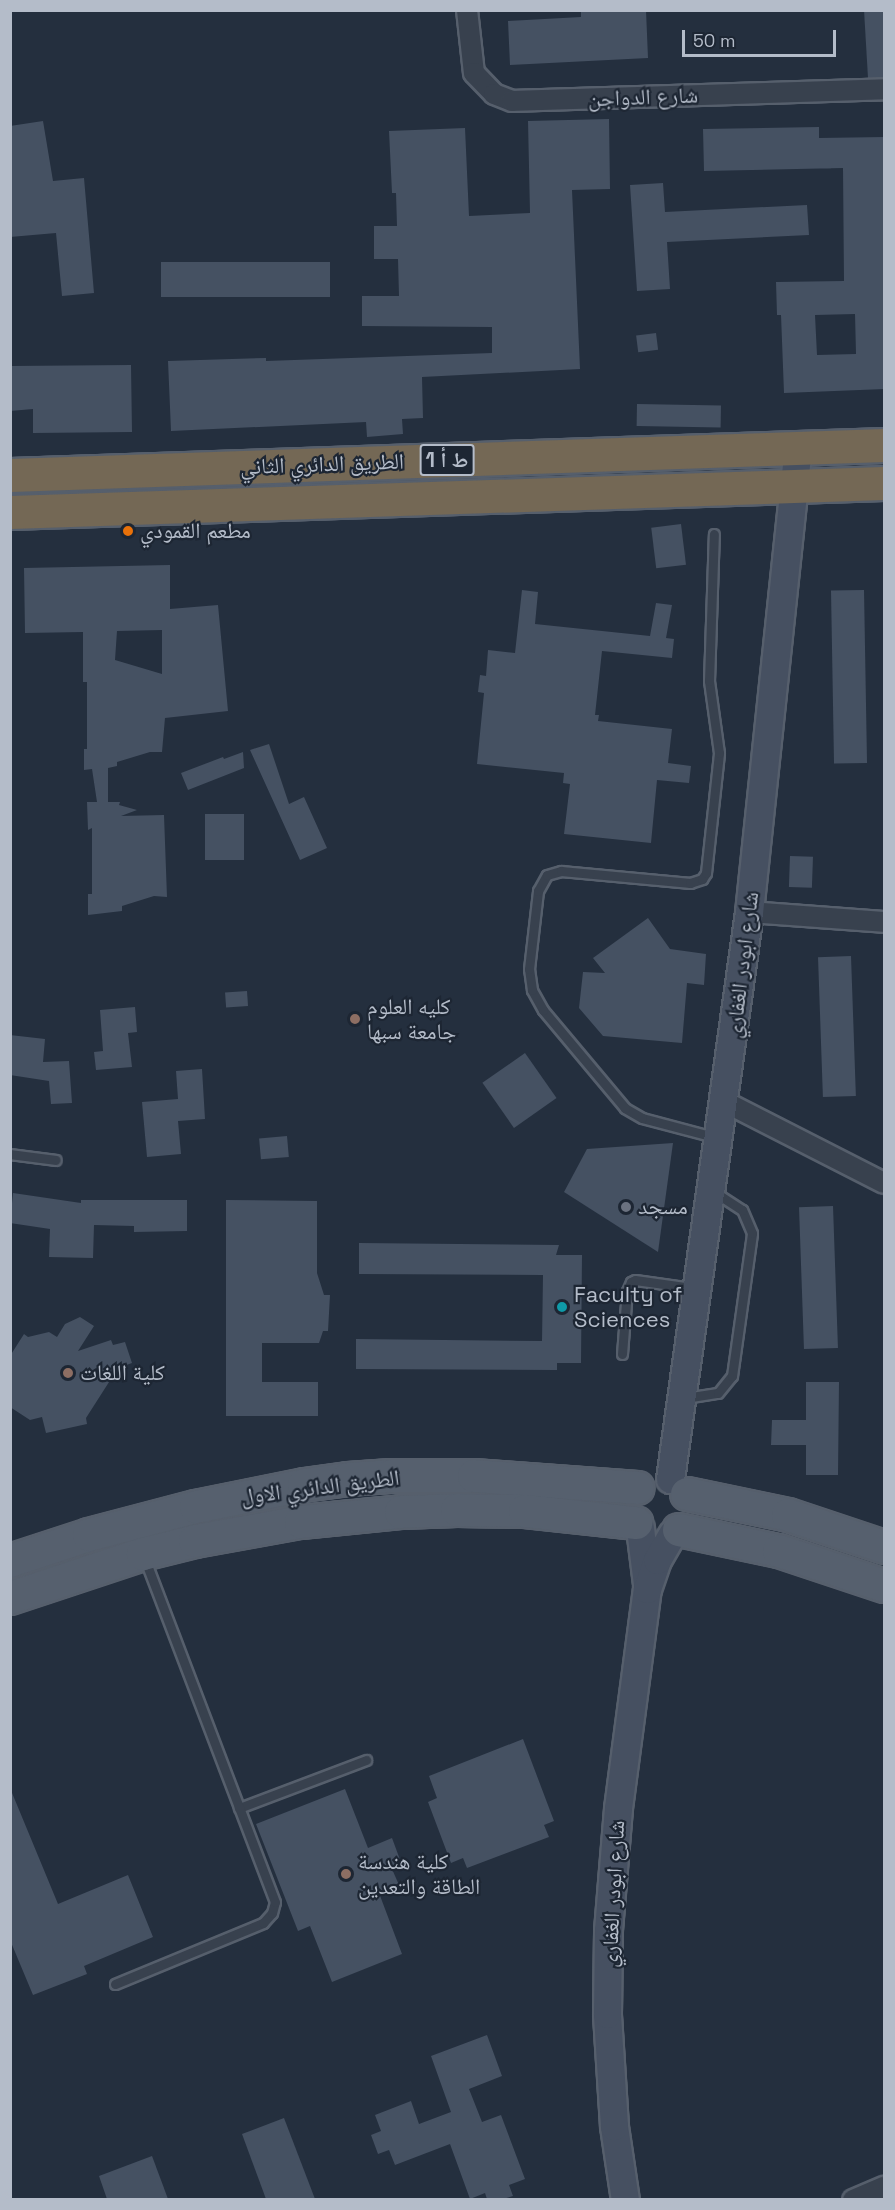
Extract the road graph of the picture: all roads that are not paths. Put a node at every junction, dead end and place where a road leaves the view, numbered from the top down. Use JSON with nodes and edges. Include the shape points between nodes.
{"nodes":[{"id":1,"x":467,"y":10,"type":"edge"},
{"id":2,"x":885,"y":89,"type":"edge"},
{"id":3,"x":885,"y":445,"type":"edge"},
{"id":4,"x":798,"y":448,"type":"junction"},
{"id":5,"x":10,"y":475,"type":"edge"},
{"id":6,"x":885,"y":483,"type":"edge"},
{"id":7,"x":793,"y":487,"type":"junction"},
{"id":8,"x":10,"y":512,"type":"edge"},
{"id":9,"x":714,"y":534,"type":"dead end"},
{"id":10,"x":749,"y":912,"type":"junction"},
{"id":11,"x":885,"y":922,"type":"edge"},
{"id":12,"x":724,"y":1102,"type":"junction"},
{"id":13,"x":719,"y":1139,"type":"junction"},
{"id":14,"x":10,"y":1154,"type":"edge"},
{"id":15,"x":56,"y":1160,"type":"dead end"},
{"id":16,"x":885,"y":1183,"type":"edge"},
{"id":17,"x":712,"y":1191,"type":"junction"},
{"id":18,"x":698,"y":1288,"type":"junction"},
{"id":19,"x":622,"y":1354,"type":"dead end"},
{"id":20,"x":683,"y":1399,"type":"junction"},
{"id":21,"x":679,"y":1487,"type":"junction"},
{"id":22,"x":638,"y":1488,"type":"junction"},
{"id":23,"x":638,"y":1526,"type":"junction"},
{"id":24,"x":676,"y":1532,"type":"junction"},
{"id":25,"x":885,"y":1547,"type":"edge"},
{"id":26,"x":143,"y":1554,"type":"junction"},
{"id":27,"x":10,"y":1561,"type":"edge"},
{"id":28,"x":885,"y":1586,"type":"edge"},
{"id":29,"x":647,"y":1589,"type":"junction"},
{"id":30,"x":10,"y":1598,"type":"edge"},
{"id":31,"x":366,"y":1760,"type":"dead end"},
{"id":32,"x":239,"y":1808,"type":"junction"},
{"id":33,"x":115,"y":1984,"type":"dead end"},
{"id":34,"x":885,"y":2187,"type":"edge"},
{"id":35,"x":625,"y":2199,"type":"edge"},
{"id":36,"x":853,"y":2199,"type":"edge"}],
"edges":[{"from":1,"to":2,"type":"street","name":"شارع الدواجن","via":[[474,73],[494,94],[512,101]]},
{"from":3,"to":4,"type":"highway","name":"الطريق الدائري الثاني","number":"ط أ 1"},
{"from":4,"to":5,"type":"highway","name":"الطريق الدائري الثاني","number":"ط أ 1"},
{"from":4,"to":7,"type":"street","name":"شارع ابودر الغفاري"},
{"from":6,"to":7,"type":"highway","name":"الطريق الدائري الثاني"},
{"from":7,"to":8,"type":"highway","name":"الطريق الدائري الثاني"},
{"from":7,"to":10,"type":"street","name":"شارع ابودر الغفاري"},
{"from":9,"to":13,"type":"lane","via":[[709,681],[719,753],[706,873],[690,883],[561,871],[547,875],[538,891],[529,969],[532,990],[543,1010],[625,1108],[642,1118]]},
{"from":10,"to":11,"type":"street"},
{"from":10,"to":12,"type":"street","name":"شارع ابودر الغفاري"},
{"from":12,"to":13,"type":"street","name":"شارع ابودر الغفاري"},
{"from":12,"to":16,"type":"street"},
{"from":13,"to":17,"type":"street","name":"شارع ابودر الغفاري"},
{"from":14,"to":15,"type":"lane"},
{"from":17,"to":18,"type":"street","name":"شارع ابودر الغفاري"},
{"from":17,"to":20,"type":"lane","via":[[742,1210],[753,1233],[732,1376],[718,1393]]},
{"from":18,"to":19,"type":"lane","via":[[631,1282]]},
{"from":18,"to":20,"type":"street","name":"شارع ابودر الغفاري"},
{"from":20,"to":21,"type":"street","name":"شارع ابودر الغفاري"},
{"from":21,"to":22,"type":"main road","via":[[653,1479]]},
{"from":21,"to":24,"type":"main road","via":[[690,1509]]},
{"from":21,"to":25,"type":"main road","via":[[788,1515]]},
{"from":22,"to":23,"type":"main road","via":[[631,1505]]},
{"from":22,"to":27,"type":"main road","name":"الطريق الدائري الاول","via":[[474,1476],[348,1479],[196,1507]]},
{"from":23,"to":24,"type":"main road","via":[[655,1536]]},
{"from":23,"to":26,"type":"main road","name":"الطريق الدائري الاول","via":[[525,1511],[401,1512],[259,1529]]},
{"from":23,"to":29,"type":"street","name":"شارع ابودر الغفاري"},
{"from":24,"to":28,"type":"main road","via":[[779,1551]]},
{"from":24,"to":29,"type":"street","name":"شارع ابودر الغفاري","via":[[657,1560]]},
{"from":26,"to":30,"type":"main road","name":"الطريق الدائري الاول"},
{"from":26,"to":32,"type":"lane"},
{"from":29,"to":35,"type":"street","name":"شارع ابودر الغفاري","via":[[618,1808],[608,1930],[614,2126]]},
{"from":31,"to":32,"type":"lane"},
{"from":32,"to":33,"type":"lane","via":[[274,1896],[272,1913],[263,1923]]},
{"from":34,"to":36,"type":"street"}]}
